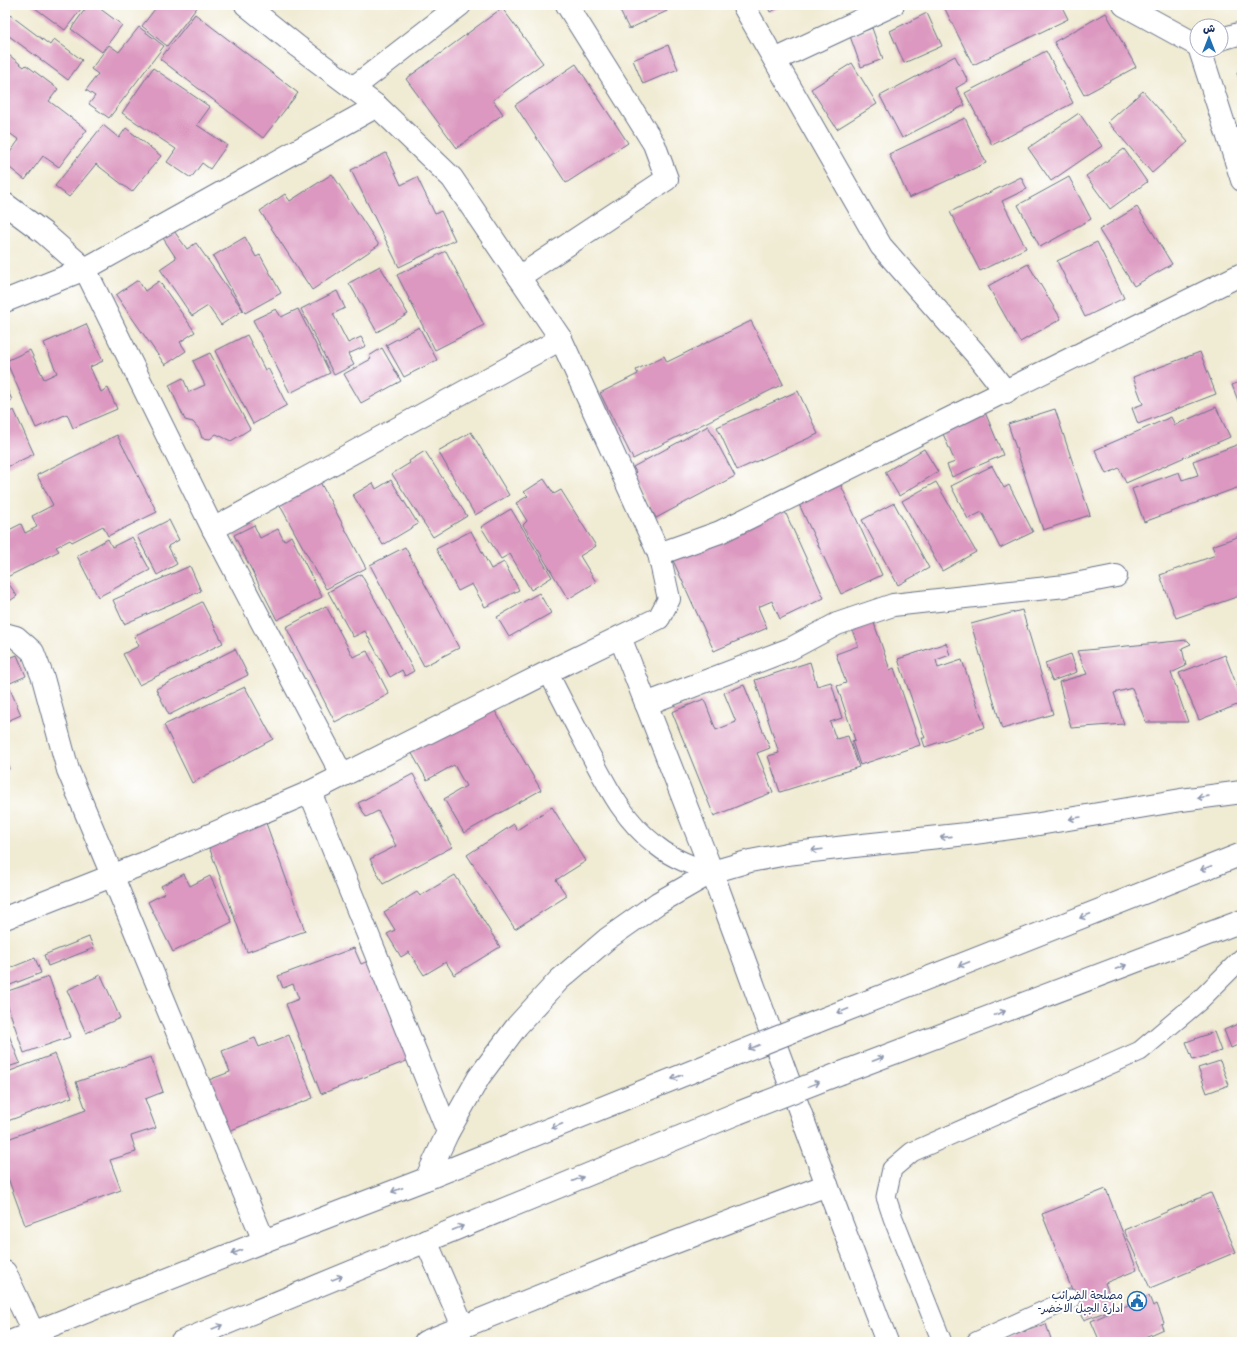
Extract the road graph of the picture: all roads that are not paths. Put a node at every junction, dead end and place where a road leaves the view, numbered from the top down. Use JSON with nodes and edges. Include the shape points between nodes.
{"nodes":[{"id":1,"x":246,"y":5,"type":"edge"},
{"id":2,"x":460,"y":5,"type":"edge"},
{"id":3,"x":567,"y":5,"type":"edge"},
{"id":4,"x":743,"y":5,"type":"edge"},
{"id":5,"x":893,"y":5,"type":"edge"},
{"id":6,"x":1124,"y":5,"type":"edge"},
{"id":7,"x":1242,"y":33,"type":"edge"},
{"id":8,"x":1229,"y":37,"type":"edge"},
{"id":9,"x":1189,"y":41,"type":"edge"},
{"id":10,"x":1203,"y":58,"type":"edge"},
{"id":11,"x":774,"y":60,"type":"junction"},
{"id":12,"x":353,"y":88,"type":"junction"},
{"id":13,"x":378,"y":106,"type":"junction"},
{"id":14,"x":1242,"y":180,"type":"edge"},
{"id":15,"x":5,"y":204,"type":"edge"},
{"id":16,"x":85,"y":269,"type":"junction"},
{"id":17,"x":1242,"y":274,"type":"edge"},
{"id":18,"x":519,"y":277,"type":"junction"},
{"id":19,"x":5,"y":301,"type":"edge"},
{"id":20,"x":561,"y":339,"type":"junction"},
{"id":21,"x":1006,"y":392,"type":"junction"},
{"id":22,"x":213,"y":529,"type":"junction"},
{"id":23,"x":659,"y":554,"type":"junction"},
{"id":24,"x":1116,"y":576,"type":"dead end"},
{"id":25,"x":5,"y":634,"type":"edge"},
{"id":26,"x":620,"y":637,"type":"junction"},
{"id":27,"x":548,"y":672,"type":"junction"},
{"id":28,"x":646,"y":704,"type":"junction"},
{"id":29,"x":342,"y":776,"type":"junction"},
{"id":30,"x":310,"y":792,"type":"junction"},
{"id":31,"x":1242,"y":792,"type":"edge"},
{"id":32,"x":1242,"y":854,"type":"edge"},
{"id":33,"x":712,"y":872,"type":"junction"},
{"id":34,"x":112,"y":875,"type":"junction"},
{"id":35,"x":5,"y":918,"type":"edge"},
{"id":36,"x":1242,"y":921,"type":"edge"},
{"id":37,"x":1242,"y":958,"type":"edge"},
{"id":38,"x":448,"y":1132,"type":"junction"},
{"id":39,"x":426,"y":1179,"type":"junction"},
{"id":40,"x":827,"y":1185,"type":"junction"},
{"id":41,"x":264,"y":1241,"type":"junction"},
{"id":42,"x":426,"y":1241,"type":"junction"},
{"id":43,"x":5,"y":1272,"type":"edge"},
{"id":44,"x":1070,"y":1299,"type":"dead end"},
{"id":45,"x":463,"y":1326,"type":"junction"},
{"id":46,"x":32,"y":1332,"type":"junction"},
{"id":47,"x":10,"y":1342,"type":"edge"},
{"id":48,"x":181,"y":1342,"type":"edge"},
{"id":49,"x":425,"y":1342,"type":"edge"},
{"id":50,"x":887,"y":1342,"type":"edge"},
{"id":51,"x":942,"y":1342,"type":"edge"},
{"id":52,"x":976,"y":1342,"type":"edge"}],
"edges":[{"from":1,"to":12,"type":"main road"},
{"from":2,"to":12,"type":"main road"},
{"from":3,"to":18,"type":"main road","via":[[654,144],[667,179]]},
{"from":4,"to":11,"type":"main road"},
{"from":5,"to":11,"type":"main road"},
{"from":6,"to":9,"type":"main road"},
{"from":7,"to":8,"type":"main road"},
{"from":10,"to":14,"type":"main road"},
{"from":11,"to":21,"type":"main road","via":[[880,246]]},
{"from":12,"to":13,"type":"main road"},
{"from":13,"to":16,"type":"main road"},
{"from":13,"to":18,"type":"main road","via":[[452,178]]},
{"from":15,"to":16,"type":"main road","via":[[44,233]]},
{"from":16,"to":19,"type":"main road"},
{"from":16,"to":22,"type":"main road"},
{"from":17,"to":21,"type":"main road"},
{"from":18,"to":20,"type":"main road"},
{"from":20,"to":22,"type":"main road"},
{"from":20,"to":23,"type":"main road"},
{"from":21,"to":23,"type":"main road","via":[[720,532]]},
{"from":22,"to":29,"type":"main road"},
{"from":23,"to":26,"type":"main road","via":[[668,599],[659,618]]},
{"from":24,"to":28,"type":"main road","via":[[1065,586],[893,605],[837,624],[790,650]]},
{"from":25,"to":34,"type":"main road","via":[[16,637],[32,652],[43,678],[68,770]]},
{"from":26,"to":27,"type":"main road"},
{"from":26,"to":28,"type":"main road"},
{"from":27,"to":29,"type":"main road"},
{"from":27,"to":33,"type":"lane","via":[[607,786],[629,820],[675,858]]},
{"from":28,"to":33,"type":"main road"},
{"from":29,"to":30,"type":"main road"},
{"from":30,"to":34,"type":"main road"},
{"from":30,"to":38,"type":"main road"},
{"from":31,"to":33,"type":"main road","one_way":true,"via":[[967,834],[787,854]]},
{"from":32,"to":39,"type":"main road","one_way":true,"bridge":true},
{"from":33,"to":38,"type":"main road","via":[[658,902],[607,939],[559,980],[517,1026],[479,1077]]},
{"from":33,"to":40,"type":"main road"},
{"from":34,"to":35,"type":"main road"},
{"from":34,"to":41,"type":"main road"},
{"from":42,"to":36,"type":"main road","one_way":true,"bridge":true,"via":[[738,1113]]},
{"from":37,"to":51,"type":"lane","via":[[1198,1002],[1140,1051],[912,1152],[892,1169],[886,1197]]},
{"from":38,"to":39,"type":"main road"},
{"from":39,"to":41,"type":"main road","one_way":true},
{"from":40,"to":45,"type":"main road"},
{"from":40,"to":50,"type":"main road"},
{"from":41,"to":46,"type":"main road","one_way":true},
{"from":42,"to":45,"type":"main road"},
{"from":48,"to":42,"type":"main road","one_way":true},
{"from":43,"to":46,"type":"main road"},
{"from":44,"to":52,"type":"lane"},
{"from":45,"to":49,"type":"main road"},
{"from":46,"to":47,"type":"main road"}]}
